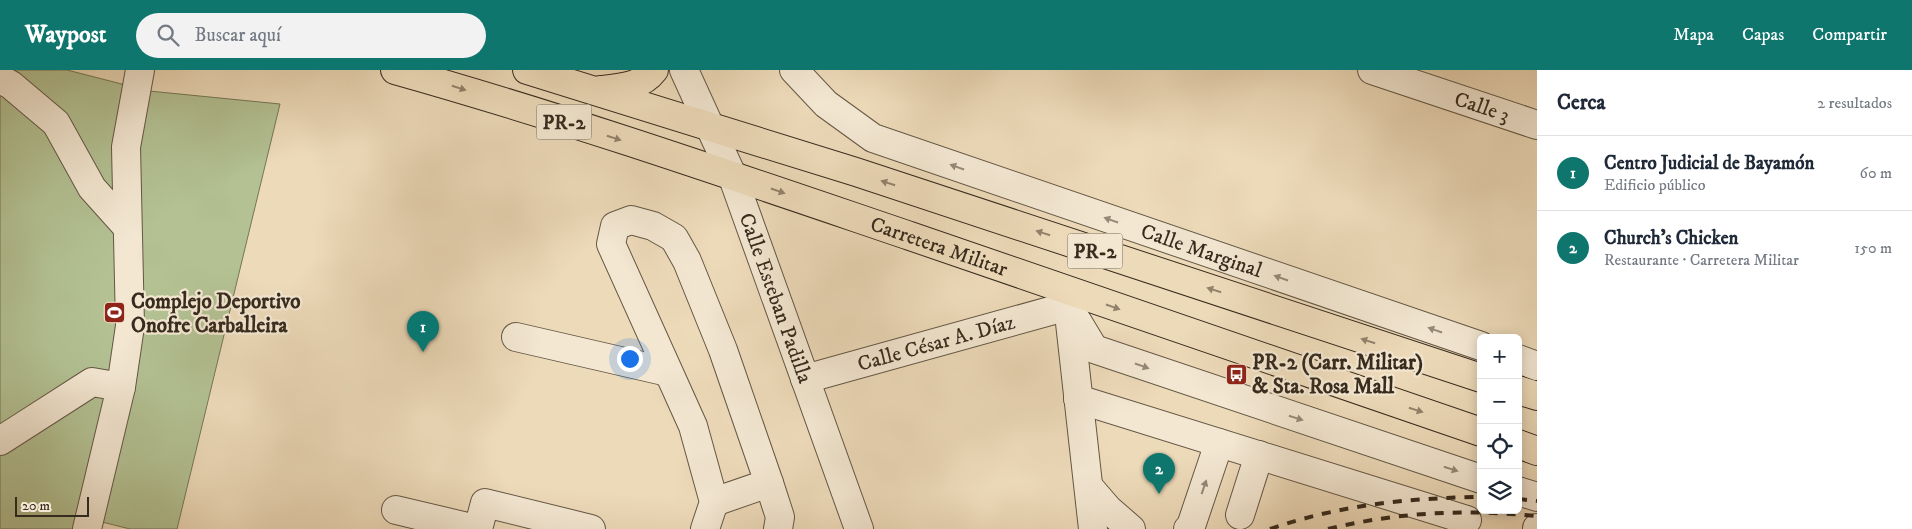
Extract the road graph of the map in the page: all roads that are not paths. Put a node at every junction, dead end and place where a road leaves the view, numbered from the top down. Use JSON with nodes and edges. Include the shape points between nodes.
{"nodes":[{"id":1,"x":140,"y":70,"type":"edge"},
{"id":2,"x":395,"y":70,"type":"edge"},
{"id":3,"x":527,"y":70,"type":"edge"},
{"id":4,"x":654,"y":70,"type":"edge"},
{"id":5,"x":684,"y":70,"type":"edge"},
{"id":6,"x":794,"y":70,"type":"edge"},
{"id":7,"x":1372,"y":70,"type":"edge"},
{"id":8,"x":0,"y":79,"type":"edge"},
{"id":9,"x":594,"y":90,"type":"junction"},
{"id":10,"x":708,"y":125,"type":"junction"},
{"id":11,"x":1537,"y":125,"type":"edge"},
{"id":12,"x":873,"y":138,"type":"junction"},
{"id":13,"x":856,"y":172,"type":"junction"},
{"id":14,"x":732,"y":175,"type":"junction"},
{"id":15,"x":127,"y":227,"type":"junction"},
{"id":16,"x":1070,"y":300,"type":"junction"},
{"id":17,"x":516,"y":337,"type":"dead end"},
{"id":18,"x":1477,"y":345,"type":"edge"},
{"id":19,"x":1522,"y":360,"type":"edge"},
{"id":20,"x":1537,"y":366,"type":"edge"},
{"id":21,"x":668,"y":372,"type":"junction"},
{"id":22,"x":1477,"y":377,"type":"edge"},
{"id":23,"x":805,"y":380,"type":"junction"},
{"id":24,"x":121,"y":387,"type":"junction"},
{"id":25,"x":1522,"y":391,"type":"edge"},
{"id":26,"x":1537,"y":396,"type":"edge"},
{"id":27,"x":1078,"y":399,"type":"junction"},
{"id":28,"x":1477,"y":431,"type":"edge"},
{"id":29,"x":0,"y":441,"type":"edge"},
{"id":30,"x":1219,"y":443,"type":"junction"},
{"id":31,"x":1522,"y":445,"type":"edge"},
{"id":32,"x":1537,"y":450,"type":"edge"},
{"id":33,"x":1259,"y":455,"type":"junction"},
{"id":34,"x":1477,"y":478,"type":"edge"},
{"id":35,"x":769,"y":483,"type":"junction"},
{"id":36,"x":1089,"y":487,"type":"junction"},
{"id":37,"x":1522,"y":492,"type":"edge"},
{"id":38,"x":1537,"y":498,"type":"edge"},
{"id":39,"x":714,"y":502,"type":"junction"},
{"id":40,"x":396,"y":510,"type":"dead end"},
{"id":41,"x":1240,"y":516,"type":"dead end"},
{"id":42,"x":1467,"y":520,"type":"dead end"},
{"id":43,"x":854,"y":523,"type":"edge"},
{"id":44,"x":87,"y":529,"type":"edge"},
{"id":45,"x":477,"y":529,"type":"edge"},
{"id":46,"x":591,"y":529,"type":"edge"},
{"id":47,"x":705,"y":529,"type":"edge"},
{"id":48,"x":778,"y":529,"type":"edge"},
{"id":49,"x":1093,"y":529,"type":"edge"},
{"id":50,"x":1131,"y":529,"type":"edge"},
{"id":51,"x":1188,"y":529,"type":"edge"}],
"edges":[{"from":1,"to":15,"type":"street","via":[[126,148]]},
{"from":2,"to":14,"type":"main road","name":"Carretera Militar","number":"PR-2","one_way":true},
{"from":3,"to":9,"type":"main road","name":"Carretera Militar","number":"PR-2"},
{"from":4,"to":9,"type":"main road","via":[[629,87]]},
{"from":5,"to":10,"type":"street","name":"Calle Esteban Padilla"},
{"from":6,"to":12,"type":"street","name":"Calle Marginal","via":[[826,104]]},
{"from":7,"to":11,"type":"street","name":"Calle 3"},
{"from":8,"to":15,"type":"street","via":[[56,123],[92,188]]},
{"from":9,"to":10,"type":"main road","name":"Carretera Militar","number":"PR-2"},
{"from":10,"to":13,"type":"main road","name":"Carretera Militar","number":"PR-2"},
{"from":10,"to":14,"type":"street","name":"Calle Esteban Padilla"},
{"from":12,"to":13,"type":"street"},
{"from":18,"to":12,"type":"street","name":"Calle Marginal","one_way":true},
{"from":22,"to":13,"type":"main road","name":"Carretera Militar","number":"PR-2","one_way":true},
{"from":14,"to":16,"type":"main road","name":"Carretera Militar","number":"PR-2","one_way":true},
{"from":14,"to":23,"type":"street","name":"Calle Esteban Padilla"},
{"from":15,"to":24,"type":"street","via":[[130,326]]},
{"from":16,"to":23,"type":"street","name":"Calle César A. Díaz"},
{"from":16,"to":27,"type":"street"},
{"from":16,"to":28,"type":"main road","name":"Carretera Militar","number":"PR-2","one_way":true,"via":[[1235,350]]},
{"from":16,"to":34,"type":"street","one_way":true,"via":[[1094,349]]},
{"from":17,"to":21,"type":"street"},
{"from":19,"to":20,"type":"street"},
{"from":21,"to":35,"type":"street","via":[[611,244],[615,226],[630,220],[653,226],[674,238],[687,260],[723,350]]},
{"from":21,"to":39,"type":"street","via":[[693,426]]},
{"from":23,"to":43,"type":"street","name":"Calle Esteban Padilla"},
{"from":24,"to":29,"type":"street","via":[[92,382]]},
{"from":24,"to":44,"type":"street"},
{"from":25,"to":26,"type":"main road"},
{"from":27,"to":30,"type":"street"},
{"from":27,"to":36,"type":"street"},
{"from":30,"to":33,"type":"street"},
{"from":51,"to":30,"type":"street","one_way":true},
{"from":31,"to":32,"type":"main road"},
{"from":33,"to":41,"type":"street"},
{"from":33,"to":42,"type":"street"},
{"from":35,"to":39,"type":"street"},
{"from":35,"to":48,"type":"street","via":[[780,517]]},
{"from":36,"to":49,"type":"street"},
{"from":36,"to":50,"type":"street"},
{"from":37,"to":38,"type":"street"},
{"from":39,"to":47,"type":"street"},
{"from":40,"to":45,"type":"street"},
{"from":45,"to":46,"type":"street","via":[[485,503]]}]}
